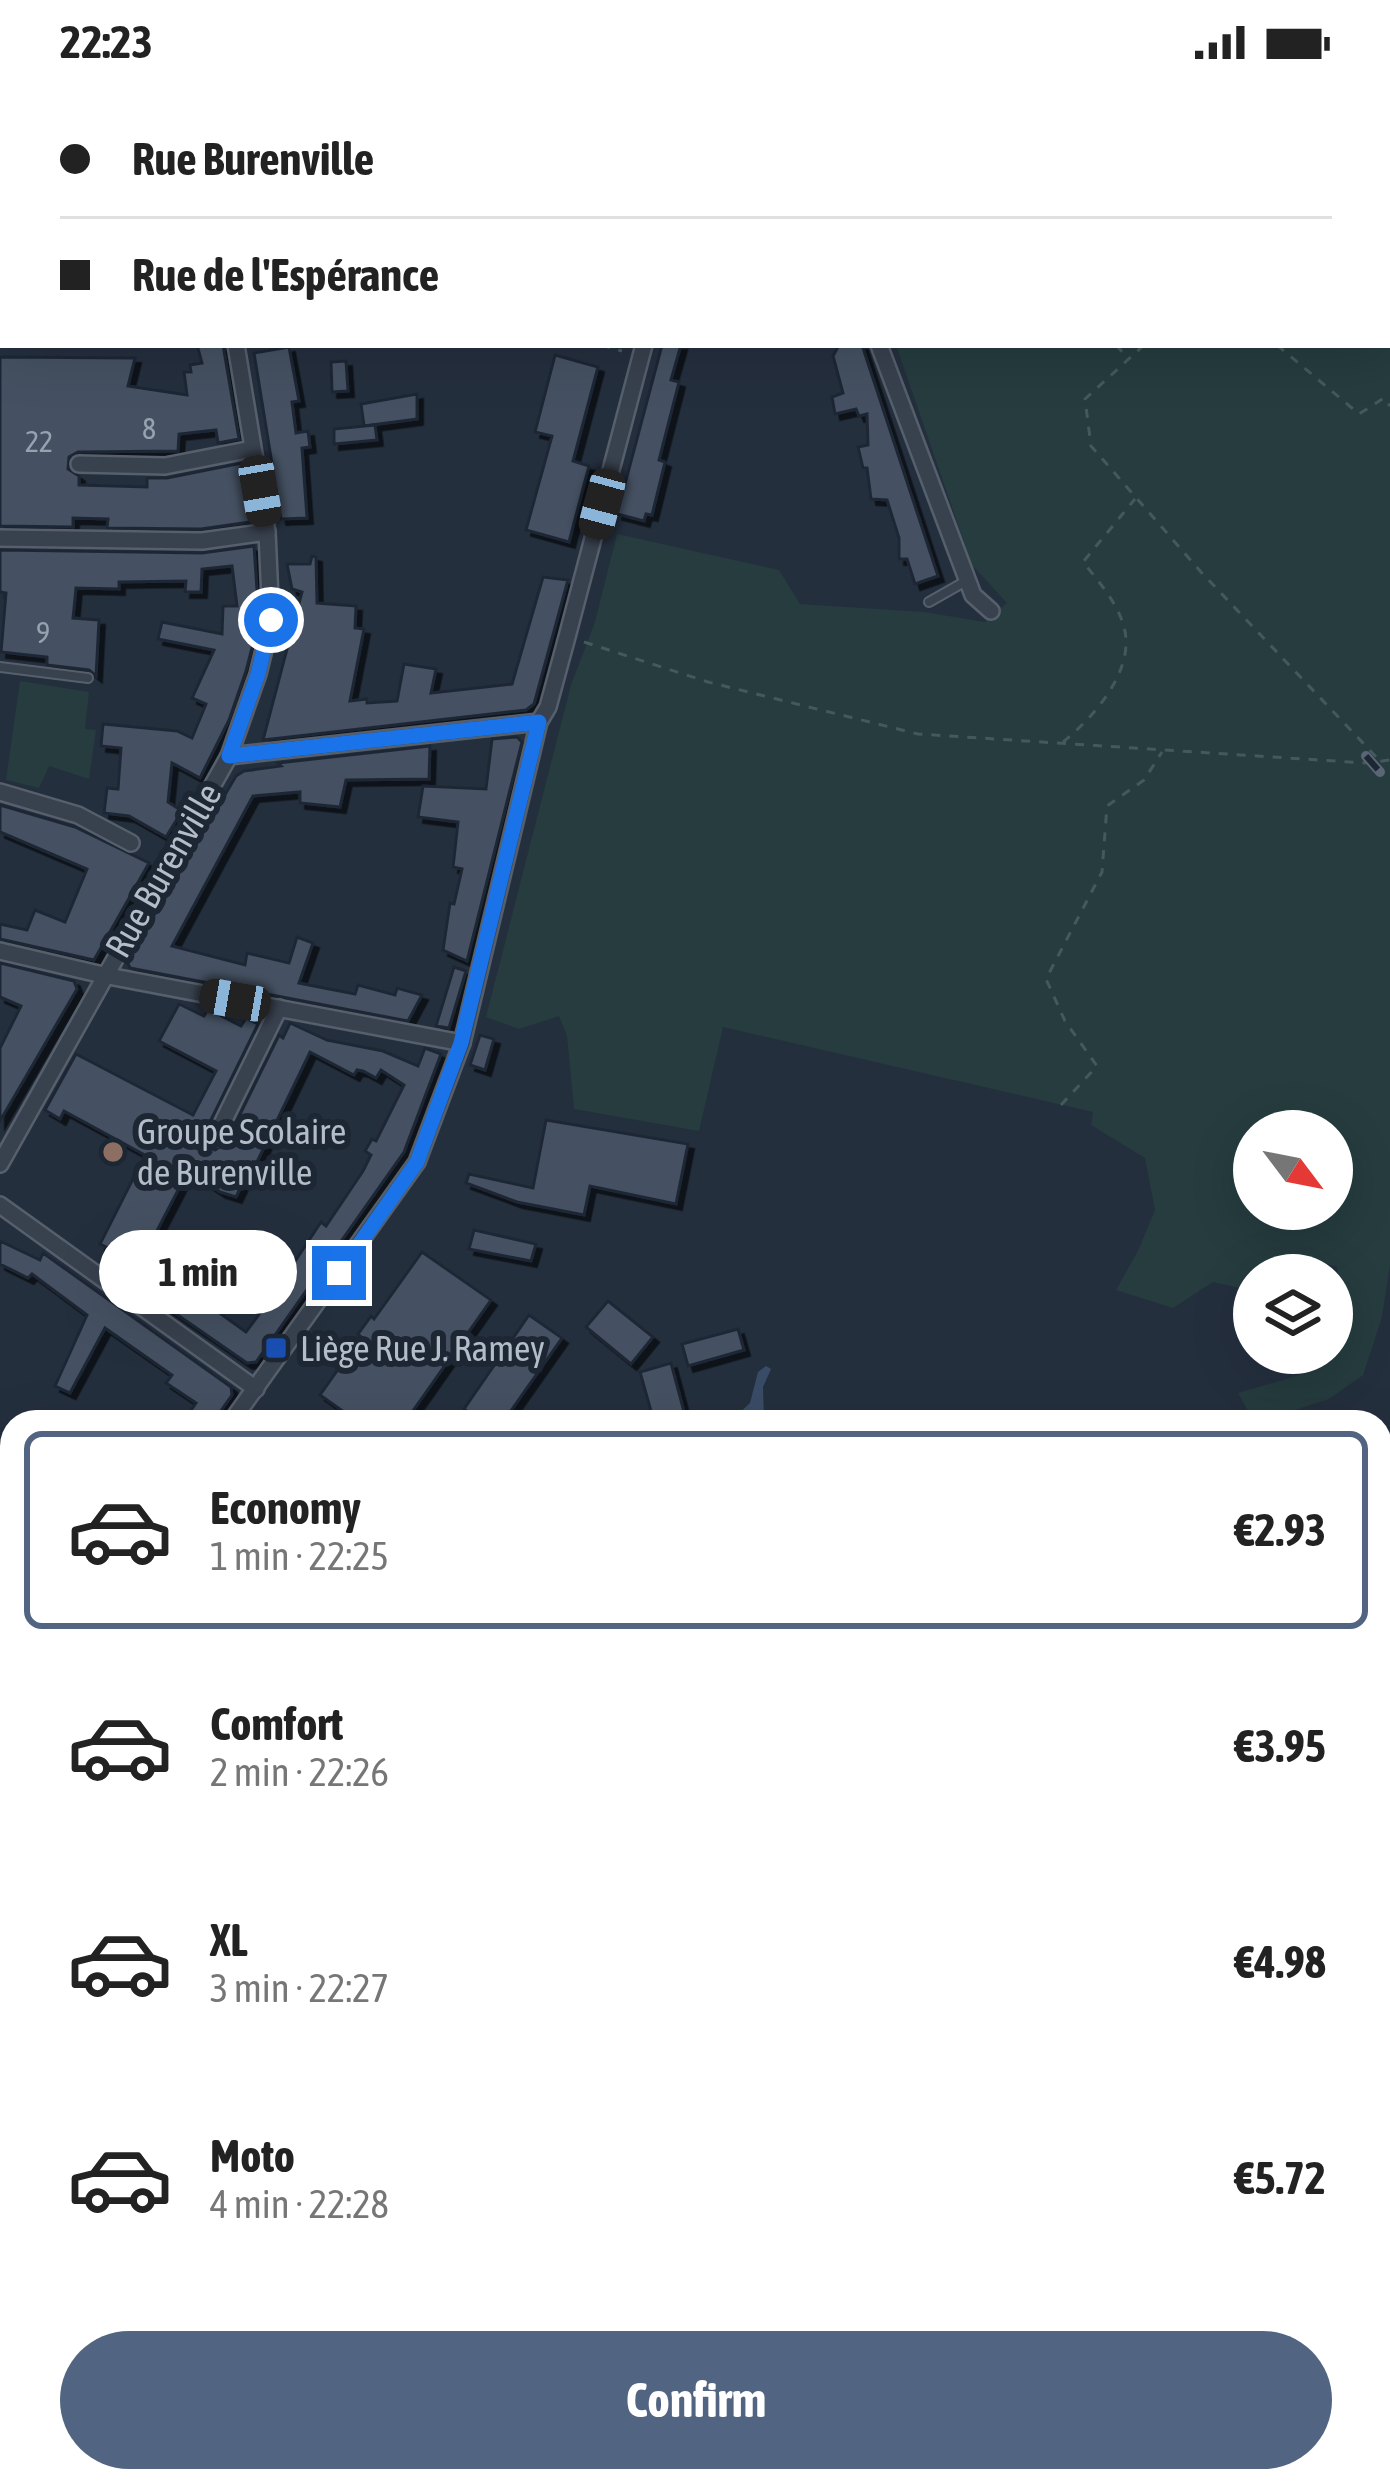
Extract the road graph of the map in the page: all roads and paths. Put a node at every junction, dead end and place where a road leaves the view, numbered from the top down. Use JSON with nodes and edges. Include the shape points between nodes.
{"nodes":[{"id":1,"x":236,"y":348,"type":"edge"},
{"id":2,"x":880,"y":348,"type":"edge"},
{"id":3,"x":1119,"y":348,"type":"edge"},
{"id":4,"x":1140,"y":348,"type":"edge"},
{"id":5,"x":1281,"y":348,"type":"edge"},
{"id":6,"x":642,"y":351,"type":"edge"},
{"id":7,"x":1128,"y":358,"type":"junction"},
{"id":8,"x":1390,"y":406,"type":"edge"},
{"id":9,"x":252,"y":449,"type":"junction"},
{"id":10,"x":79,"y":464,"type":"dead end"},
{"id":11,"x":1136,"y":498,"type":"junction"},
{"id":12,"x":267,"y":532,"type":"junction"},
{"id":13,"x":0,"y":538,"type":"edge"},
{"id":14,"x":968,"y":580,"type":"junction"},
{"id":15,"x":929,"y":602,"type":"dead end"},
{"id":16,"x":991,"y":611,"type":"dead end"},
{"id":17,"x":567,"y":637,"type":"junction"},
{"id":18,"x":0,"y":667,"type":"edge"},
{"id":19,"x":88,"y":678,"type":"dead end"},
{"id":20,"x":539,"y":722,"type":"junction"},
{"id":21,"x":1062,"y":743,"type":"junction"},
{"id":22,"x":1163,"y":750,"type":"junction"},
{"id":23,"x":229,"y":756,"type":"junction"},
{"id":24,"x":1390,"y":760,"type":"edge"},
{"id":25,"x":1380,"y":761,"type":"junction"},
{"id":26,"x":0,"y":792,"type":"edge"},
{"id":27,"x":130,"y":843,"type":"dead end"},
{"id":28,"x":0,"y":951,"type":"edge"},
{"id":29,"x":103,"y":975,"type":"junction"},
{"id":30,"x":279,"y":1008,"type":"junction"},
{"id":31,"x":461,"y":1043,"type":"junction"},
{"id":32,"x":1061,"y":1105,"type":"dead end"},
{"id":33,"x":215,"y":1138,"type":"dead end"},
{"id":34,"x":0,"y":1164,"type":"edge"},
{"id":35,"x":0,"y":1205,"type":"edge"},
{"id":36,"x":256,"y":1389,"type":"junction"},
{"id":37,"x":240,"y":1410,"type":"edge"}],
"edges":[{"from":1,"to":9,"type":"street","name":"Rue Burenville"},
{"from":2,"to":14,"type":"street"},
{"from":3,"to":7,"type":"path"},
{"from":4,"to":7,"type":"path"},
{"from":5,"to":8,"type":"path","via":[[1359,414],[1384,398]]},
{"from":6,"to":17,"type":"street"},
{"from":7,"to":11,"type":"path","via":[[1085,399],[1091,446]]},
{"from":9,"to":10,"type":"street","via":[[165,466]]},
{"from":9,"to":12,"type":"street","name":"Rue Burenville"},
{"from":11,"to":21,"type":"path","via":[[1083,562],[1126,632],[1121,665],[1105,701]]},
{"from":11,"to":25,"type":"path"},
{"from":12,"to":13,"type":"street","via":[[202,541]]},
{"from":12,"to":23,"type":"street","name":"Rue Burenville","via":[[271,620]]},
{"from":14,"to":15,"type":"lane"},
{"from":14,"to":16,"type":"street"},
{"from":17,"to":20,"type":"street"},
{"from":17,"to":21,"type":"path","via":[[918,734]]},
{"from":18,"to":19,"type":"lane"},
{"from":20,"to":23,"type":"street"},
{"from":20,"to":31,"type":"street"},
{"from":21,"to":22,"type":"path"},
{"from":22,"to":25,"type":"path"},
{"from":22,"to":32,"type":"path","via":[[1144,780],[1107,806],[1102,872],[1046,979],[1097,1066]]},
{"from":23,"to":29,"type":"street","name":"Rue Burenville"},
{"from":24,"to":25,"type":"path"},
{"from":26,"to":27,"type":"street","via":[[78,815]]},
{"from":28,"to":29,"type":"street"},
{"from":29,"to":30,"type":"street"},
{"from":29,"to":34,"type":"street","name":"Rue Burenville"},
{"from":30,"to":31,"type":"street"},
{"from":30,"to":33,"type":"street"},
{"from":31,"to":36,"type":"street","via":[[417,1162]]},
{"from":35,"to":36,"type":"street"},
{"from":36,"to":37,"type":"street"}]}
